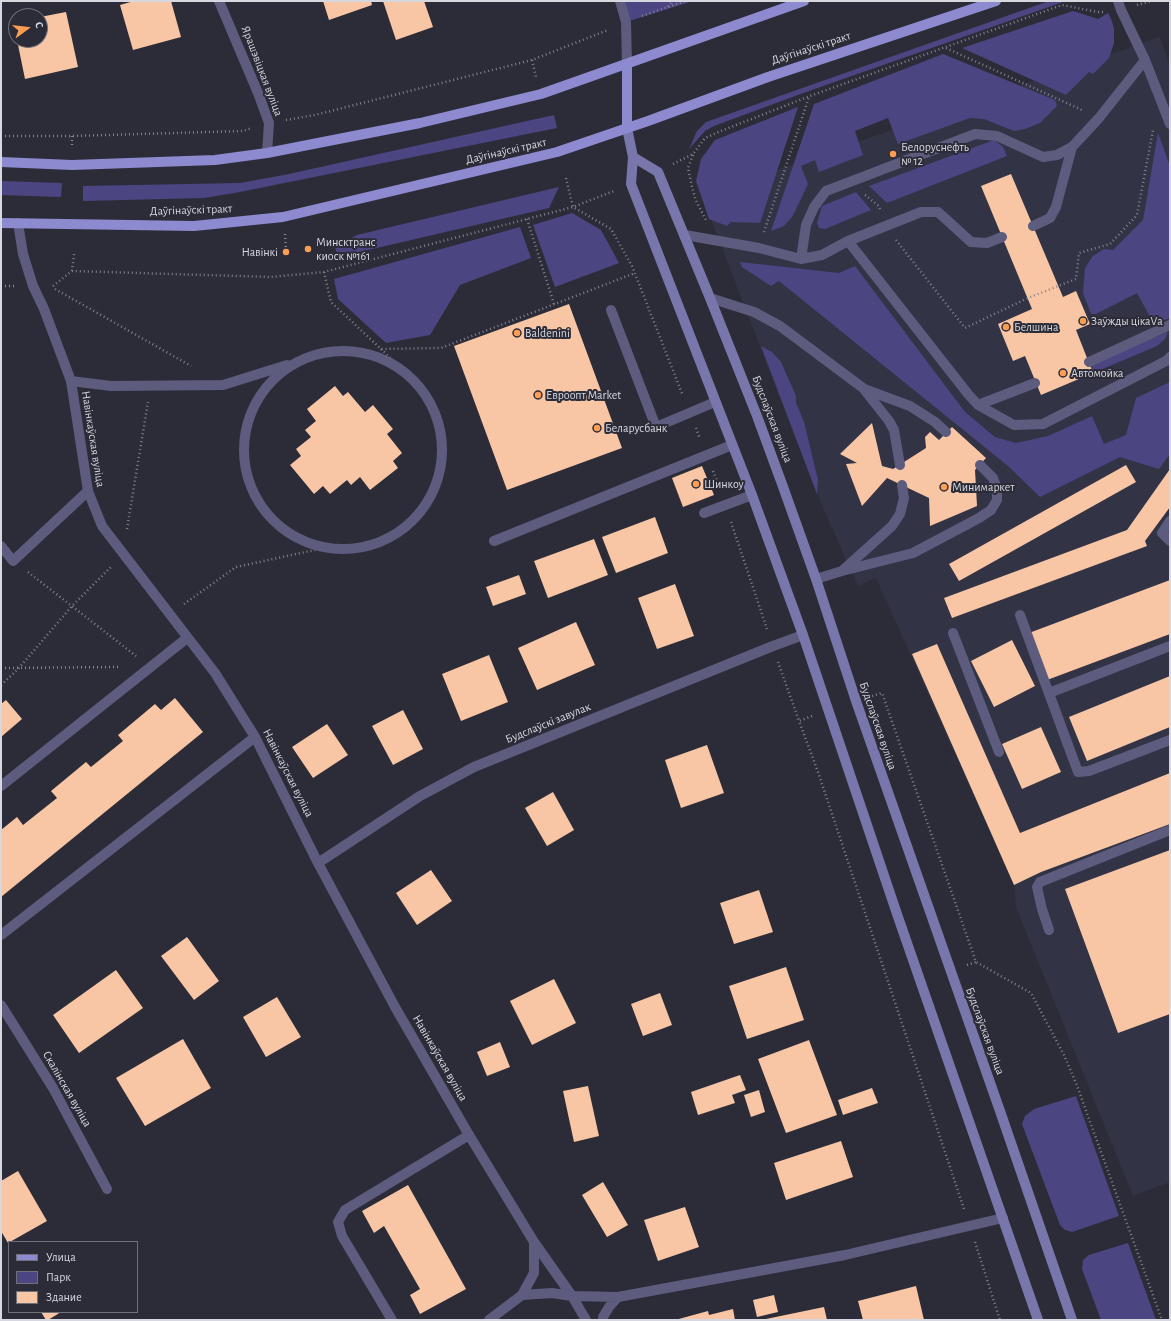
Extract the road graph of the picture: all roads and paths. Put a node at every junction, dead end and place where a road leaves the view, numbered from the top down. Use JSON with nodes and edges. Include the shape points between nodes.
{"nodes":[{"id":1,"x":220,"y":1,"type":"edge"},
{"id":2,"x":620,"y":1,"type":"edge"},
{"id":3,"x":672,"y":1,"type":"edge"},
{"id":4,"x":685,"y":1,"type":"edge"},
{"id":5,"x":804,"y":1,"type":"edge"},
{"id":6,"x":993,"y":2,"type":"edge"},
{"id":7,"x":1119,"y":5,"type":"edge"},
{"id":8,"x":667,"y":8,"type":"junction"},
{"id":9,"x":626,"y":22,"type":"junction"},
{"id":10,"x":946,"y":48,"type":"junction"},
{"id":11,"x":532,"y":60,"type":"junction"},
{"id":12,"x":1145,"y":60,"type":"junction"},
{"id":13,"x":627,"y":64,"type":"junction"},
{"id":14,"x":536,"y":78,"type":"dead end"},
{"id":15,"x":810,"y":96,"type":"junction"},
{"id":16,"x":1099,"y":118,"type":"junction"},
{"id":17,"x":269,"y":123,"type":"junction"},
{"id":18,"x":1170,"y":124,"type":"edge"},
{"id":19,"x":627,"y":128,"type":"junction"},
{"id":20,"x":1,"y":136,"type":"edge"},
{"id":21,"x":72,"y":136,"type":"junction"},
{"id":22,"x":72,"y":147,"type":"dead end"},
{"id":23,"x":1072,"y":147,"type":"junction"},
{"id":24,"x":267,"y":152,"type":"junction"},
{"id":25,"x":693,"y":154,"type":"junction"},
{"id":26,"x":633,"y":157,"type":"junction"},
{"id":27,"x":1,"y":162,"type":"edge"},
{"id":28,"x":658,"y":172,"type":"junction"},
{"id":29,"x":566,"y":178,"type":"dead end"},
{"id":30,"x":630,"y":184,"type":"junction"},
{"id":31,"x":573,"y":207,"type":"junction"},
{"id":32,"x":527,"y":219,"type":"junction"},
{"id":33,"x":1,"y":223,"type":"edge"},
{"id":34,"x":18,"y":223,"type":"junction"},
{"id":35,"x":710,"y":225,"type":"dead end"},
{"id":36,"x":1033,"y":226,"type":"dead end"},
{"id":37,"x":685,"y":236,"type":"junction"},
{"id":38,"x":1002,"y":237,"type":"dead end"},
{"id":39,"x":848,"y":241,"type":"junction"},
{"id":40,"x":759,"y":248,"type":"junction"},
{"id":41,"x":74,"y":254,"type":"dead end"},
{"id":42,"x":801,"y":259,"type":"junction"},
{"id":43,"x":72,"y":271,"type":"junction"},
{"id":44,"x":324,"y":272,"type":"junction"},
{"id":45,"x":635,"y":273,"type":"junction"},
{"id":46,"x":1,"y":286,"type":"edge"},
{"id":47,"x":33,"y":286,"type":"junction"},
{"id":48,"x":710,"y":298,"type":"junction"},
{"id":49,"x":554,"y":304,"type":"junction"},
{"id":50,"x":611,"y":310,"type":"dead end"},
{"id":51,"x":1170,"y":325,"type":"edge"},
{"id":52,"x":381,"y":349,"type":"junction"},
{"id":53,"x":1170,"y":357,"type":"edge"},
{"id":54,"x":1089,"y":362,"type":"dead end"},
{"id":55,"x":294,"y":363,"type":"junction"},
{"id":56,"x":196,"y":369,"type":"dead end"},
{"id":57,"x":404,"y":371,"type":"junction"},
{"id":58,"x":71,"y":381,"type":"junction"},
{"id":59,"x":1036,"y":383,"type":"dead end"},
{"id":60,"x":862,"y":388,"type":"junction"},
{"id":61,"x":715,"y":402,"type":"junction"},
{"id":62,"x":978,"y":404,"type":"junction"},
{"id":63,"x":690,"y":413,"type":"junction"},
{"id":64,"x":946,"y":432,"type":"dead end"},
{"id":65,"x":732,"y":445,"type":"junction"},
{"id":66,"x":707,"y":455,"type":"junction"},
{"id":67,"x":900,"y":465,"type":"dead end"},
{"id":68,"x":980,"y":465,"type":"dead end"},
{"id":69,"x":902,"y":485,"type":"dead end"},
{"id":70,"x":88,"y":491,"type":"junction"},
{"id":71,"x":752,"y":495,"type":"junction"},
{"id":72,"x":726,"y":505,"type":"junction"},
{"id":73,"x":704,"y":513,"type":"dead end"},
{"id":74,"x":1170,"y":520,"type":"edge"},
{"id":75,"x":494,"y":541,"type":"dead end"},
{"id":76,"x":1170,"y":541,"type":"edge"},
{"id":77,"x":1,"y":546,"type":"edge"},
{"id":78,"x":324,"y":548,"type":"junction"},
{"id":79,"x":14,"y":561,"type":"junction"},
{"id":80,"x":842,"y":571,"type":"junction"},
{"id":81,"x":816,"y":579,"type":"junction"},
{"id":82,"x":169,"y":615,"type":"junction"},
{"id":83,"x":1020,"y":615,"type":"dead end"},
{"id":84,"x":953,"y":633,"type":"dead end"},
{"id":85,"x":803,"y":635,"type":"junction"},
{"id":86,"x":187,"y":638,"type":"junction"},
{"id":87,"x":773,"y":646,"type":"junction"},
{"id":88,"x":1170,"y":646,"type":"edge"},
{"id":89,"x":150,"y":667,"type":"junction"},
{"id":90,"x":1,"y":668,"type":"edge"},
{"id":91,"x":1049,"y":693,"type":"junction"},
{"id":92,"x":799,"y":721,"type":"dead end"},
{"id":93,"x":256,"y":737,"type":"junction"},
{"id":94,"x":1170,"y":740,"type":"edge"},
{"id":95,"x":999,"y":752,"type":"dead end"},
{"id":96,"x":818,"y":772,"type":"dead end"},
{"id":97,"x":1,"y":786,"type":"edge"},
{"id":98,"x":1170,"y":830,"type":"edge"},
{"id":99,"x":318,"y":863,"type":"junction"},
{"id":100,"x":1049,"y":930,"type":"dead end"},
{"id":101,"x":1,"y":935,"type":"edge"},
{"id":102,"x":976,"y":962,"type":"dead end"},
{"id":103,"x":1,"y":1004,"type":"edge"},
{"id":104,"x":469,"y":1135,"type":"junction"},
{"id":105,"x":107,"y":1189,"type":"dead end"},
{"id":106,"x":1003,"y":1218,"type":"junction"},
{"id":107,"x":970,"y":1226,"type":"junction"},
{"id":108,"x":534,"y":1242,"type":"junction"},
{"id":109,"x":522,"y":1295,"type":"junction"},
{"id":110,"x":572,"y":1296,"type":"junction"},
{"id":111,"x":618,"y":1297,"type":"junction"},
{"id":112,"x":392,"y":1320,"type":"edge"},
{"id":113,"x":489,"y":1320,"type":"edge"},
{"id":114,"x":586,"y":1320,"type":"edge"},
{"id":115,"x":602,"y":1320,"type":"edge"},
{"id":116,"x":1000,"y":1320,"type":"edge"},
{"id":117,"x":1038,"y":1320,"type":"edge"},
{"id":118,"x":1072,"y":1320,"type":"edge"},
{"id":119,"x":1162,"y":1320,"type":"edge"}],
"edges":[{"from":1,"to":17,"type":"street","name":"Ярашэвіцкая вуліца"},
{"from":2,"to":9,"type":"street"},
{"from":3,"to":8,"type":"path"},
{"from":4,"to":8,"type":"path"},
{"from":5,"to":13,"type":"main road"},
{"from":6,"to":19,"type":"main road","name":"Даўгінаўскі тракт","via":[[768,76]]},
{"from":7,"to":10,"type":"path","via":[[1098,12],[1062,6]]},
{"from":7,"to":12,"type":"street"},
{"from":8,"to":9,"type":"path"},
{"from":9,"to":11,"type":"path"},
{"from":9,"to":13,"type":"street"},
{"from":10,"to":15,"type":"path"},
{"from":10,"to":16,"type":"path"},
{"from":11,"to":14,"type":"path"},
{"from":11,"to":17,"type":"path","via":[[315,115]]},
{"from":12,"to":16,"type":"street"},
{"from":12,"to":18,"type":"street"},
{"from":13,"to":19,"type":"main road"},
{"from":13,"to":24,"type":"main road","via":[[533,96],[420,123]]},
{"from":15,"to":25,"type":"path","via":[[705,138]]},
{"from":15,"to":40,"type":"path"},
{"from":16,"to":23,"type":"street"},
{"from":17,"to":21,"type":"path","via":[[243,131]]},
{"from":17,"to":24,"type":"street","name":"Ярашэвіцкая вуліца"},
{"from":19,"to":26,"type":"main road"},
{"from":19,"to":34,"type":"main road","name":"Даўгінаўскі тракт","via":[[557,152],[283,217],[194,226]]},
{"from":20,"to":21,"type":"path"},
{"from":21,"to":22,"type":"path"},
{"from":23,"to":36,"type":"street","via":[[1056,207],[1050,218]]},
{"from":23,"to":42,"type":"street","via":[[1057,155],[1043,157],[997,136],[975,134],[826,191],[814,207],[806,225]]},
{"from":24,"to":27,"type":"main road","via":[[215,160],[72,165]]},
{"from":25,"to":28,"type":"path"},
{"from":25,"to":35,"type":"path","via":[[688,168],[692,187],[702,215]]},
{"from":26,"to":28,"type":"main road"},
{"from":26,"to":30,"type":"main road"},
{"from":28,"to":37,"type":"main road","name":"Будслаўская вуліца"},
{"from":29,"to":31,"type":"path"},
{"from":30,"to":31,"type":"path"},
{"from":30,"to":61,"type":"main road"},
{"from":31,"to":32,"type":"path"},
{"from":31,"to":45,"type":"path","via":[[611,229]]},
{"from":32,"to":44,"type":"path"},
{"from":32,"to":49,"type":"path"},
{"from":33,"to":34,"type":"main road","name":"Даўгінаўскі тракт"},
{"from":34,"to":47,"type":"street","name":"Навінкаўская вуліца","via":[[23,254]]},
{"from":37,"to":40,"type":"street"},
{"from":37,"to":48,"type":"main road","name":"Будслаўская вуліца"},
{"from":38,"to":39,"type":"street","via":[[988,243],[971,242],[938,212],[920,212]]},
{"from":39,"to":42,"type":"street","via":[[822,255]]},
{"from":39,"to":62,"type":"street"},
{"from":40,"to":42,"type":"street"},
{"from":41,"to":43,"type":"path"},
{"from":43,"to":44,"type":"path","via":[[270,277]]},
{"from":43,"to":56,"type":"path","via":[[52,287]]},
{"from":44,"to":52,"type":"path","via":[[331,302]]},
{"from":45,"to":49,"type":"path"},
{"from":45,"to":63,"type":"path"},
{"from":46,"to":47,"type":"path"},
{"from":47,"to":58,"type":"street","name":"Навінкаўская вуліца"},
{"from":48,"to":60,"type":"street","via":[[754,312],[780,326]]},
{"from":48,"to":81,"type":"main road","name":"Будслаўская вуліца"},
{"from":49,"to":52,"type":"path","via":[[441,348]]},
{"from":50,"to":63,"type":"street","via":[[656,427]]},
{"from":51,"to":54,"type":"street"},
{"from":52,"to":57,"type":"path"},
{"from":53,"to":62,"type":"street","via":[[1043,424],[1014,425]]},
{"from":55,"to":57,"type":"street","via":[[313,354],[340,350],[373,354]]},
{"from":55,"to":58,"type":"street","via":[[223,385],[111,386]]},
{"from":55,"to":78,"type":"street","via":[[272,380],[252,408],[244,441],[247,475],[262,507],[289,533]]},
{"from":57,"to":78,"type":"street","via":[[427,396],[440,424],[443,458],[434,492],[412,522],[384,541],[357,549]]},
{"from":58,"to":70,"type":"street","name":"Навінкаўская вуліца"},
{"from":59,"to":62,"type":"street"},
{"from":60,"to":64,"type":"street","via":[[910,406]]},
{"from":60,"to":67,"type":"street","via":[[894,430]]},
{"from":61,"to":63,"type":"street"},
{"from":61,"to":65,"type":"main road"},
{"from":63,"to":66,"type":"path"},
{"from":65,"to":66,"type":"street"},
{"from":65,"to":71,"type":"main road"},
{"from":66,"to":72,"type":"path"},
{"from":66,"to":75,"type":"street"},
{"from":68,"to":80,"type":"street","via":[[993,478],[998,489],[997,500],[991,510],[913,553]]},
{"from":69,"to":80,"type":"street","via":[[904,498],[900,514],[892,526]]},
{"from":70,"to":79,"type":"street"},
{"from":70,"to":82,"type":"street","name":"Навінкаўская вуліца","via":[[102,526]]},
{"from":71,"to":72,"type":"street"},
{"from":71,"to":85,"type":"main road"},
{"from":72,"to":73,"type":"street"},
{"from":72,"to":87,"type":"path"},
{"from":74,"to":76,"type":"street","via":[[1162,533]]},
{"from":77,"to":79,"type":"street"},
{"from":78,"to":82,"type":"path","via":[[236,567]]},
{"from":79,"to":89,"type":"path"},
{"from":80,"to":81,"type":"street"},
{"from":81,"to":118,"type":"main road","name":"Будслаўская вуліца","via":[[849,682]]},
{"from":82,"to":86,"type":"street","name":"Навінкаўская вуліца"},
{"from":83,"to":91,"type":"street"},
{"from":84,"to":95,"type":"street"},
{"from":85,"to":87,"type":"street","name":"Будслаўскі завулак"},
{"from":85,"to":106,"type":"main road"},
{"from":86,"to":89,"type":"street"},
{"from":86,"to":93,"type":"street","name":"Навінкаўская вуліца","via":[[215,673]]},
{"from":87,"to":92,"type":"path"},
{"from":87,"to":99,"type":"street","name":"Будслаўскі завулак","via":[[474,767],[420,796]]},
{"from":88,"to":91,"type":"street"},
{"from":89,"to":90,"type":"path"},
{"from":89,"to":97,"type":"street"},
{"from":91,"to":94,"type":"street","via":[[1078,772],[1089,771]]},
{"from":93,"to":99,"type":"street","name":"Навінкаўская вуліца"},
{"from":93,"to":101,"type":"street"},
{"from":96,"to":107,"type":"path"},
{"from":98,"to":100,"type":"street","via":[[1040,882],[1037,887]]},
{"from":99,"to":104,"type":"street","name":"Навінкаўская вуліца","via":[[395,1007]]},
{"from":102,"to":119,"type":"path","via":[[1030,993],[1064,1055]]},
{"from":103,"to":105,"type":"street","name":"Скалінская вуліца","via":[[53,1088]]},
{"from":104,"to":108,"type":"street","name":"Навінкаўская вуліца"},
{"from":104,"to":112,"type":"street","via":[[345,1210],[338,1222],[342,1236]]},
{"from":106,"to":107,"type":"street"},
{"from":106,"to":117,"type":"main road"},
{"from":107,"to":111,"type":"street","via":[[845,1255]]},
{"from":107,"to":116,"type":"path"},
{"from":108,"to":109,"type":"street","via":[[534,1273]]},
{"from":108,"to":110,"type":"street","name":"Навінкаўская вуліца"},
{"from":109,"to":110,"type":"street","via":[[552,1293]]},
{"from":109,"to":113,"type":"street"},
{"from":110,"to":111,"type":"street"},
{"from":110,"to":114,"type":"street","name":"Навінкаўская вуліца"},
{"from":111,"to":115,"type":"street"}]}
